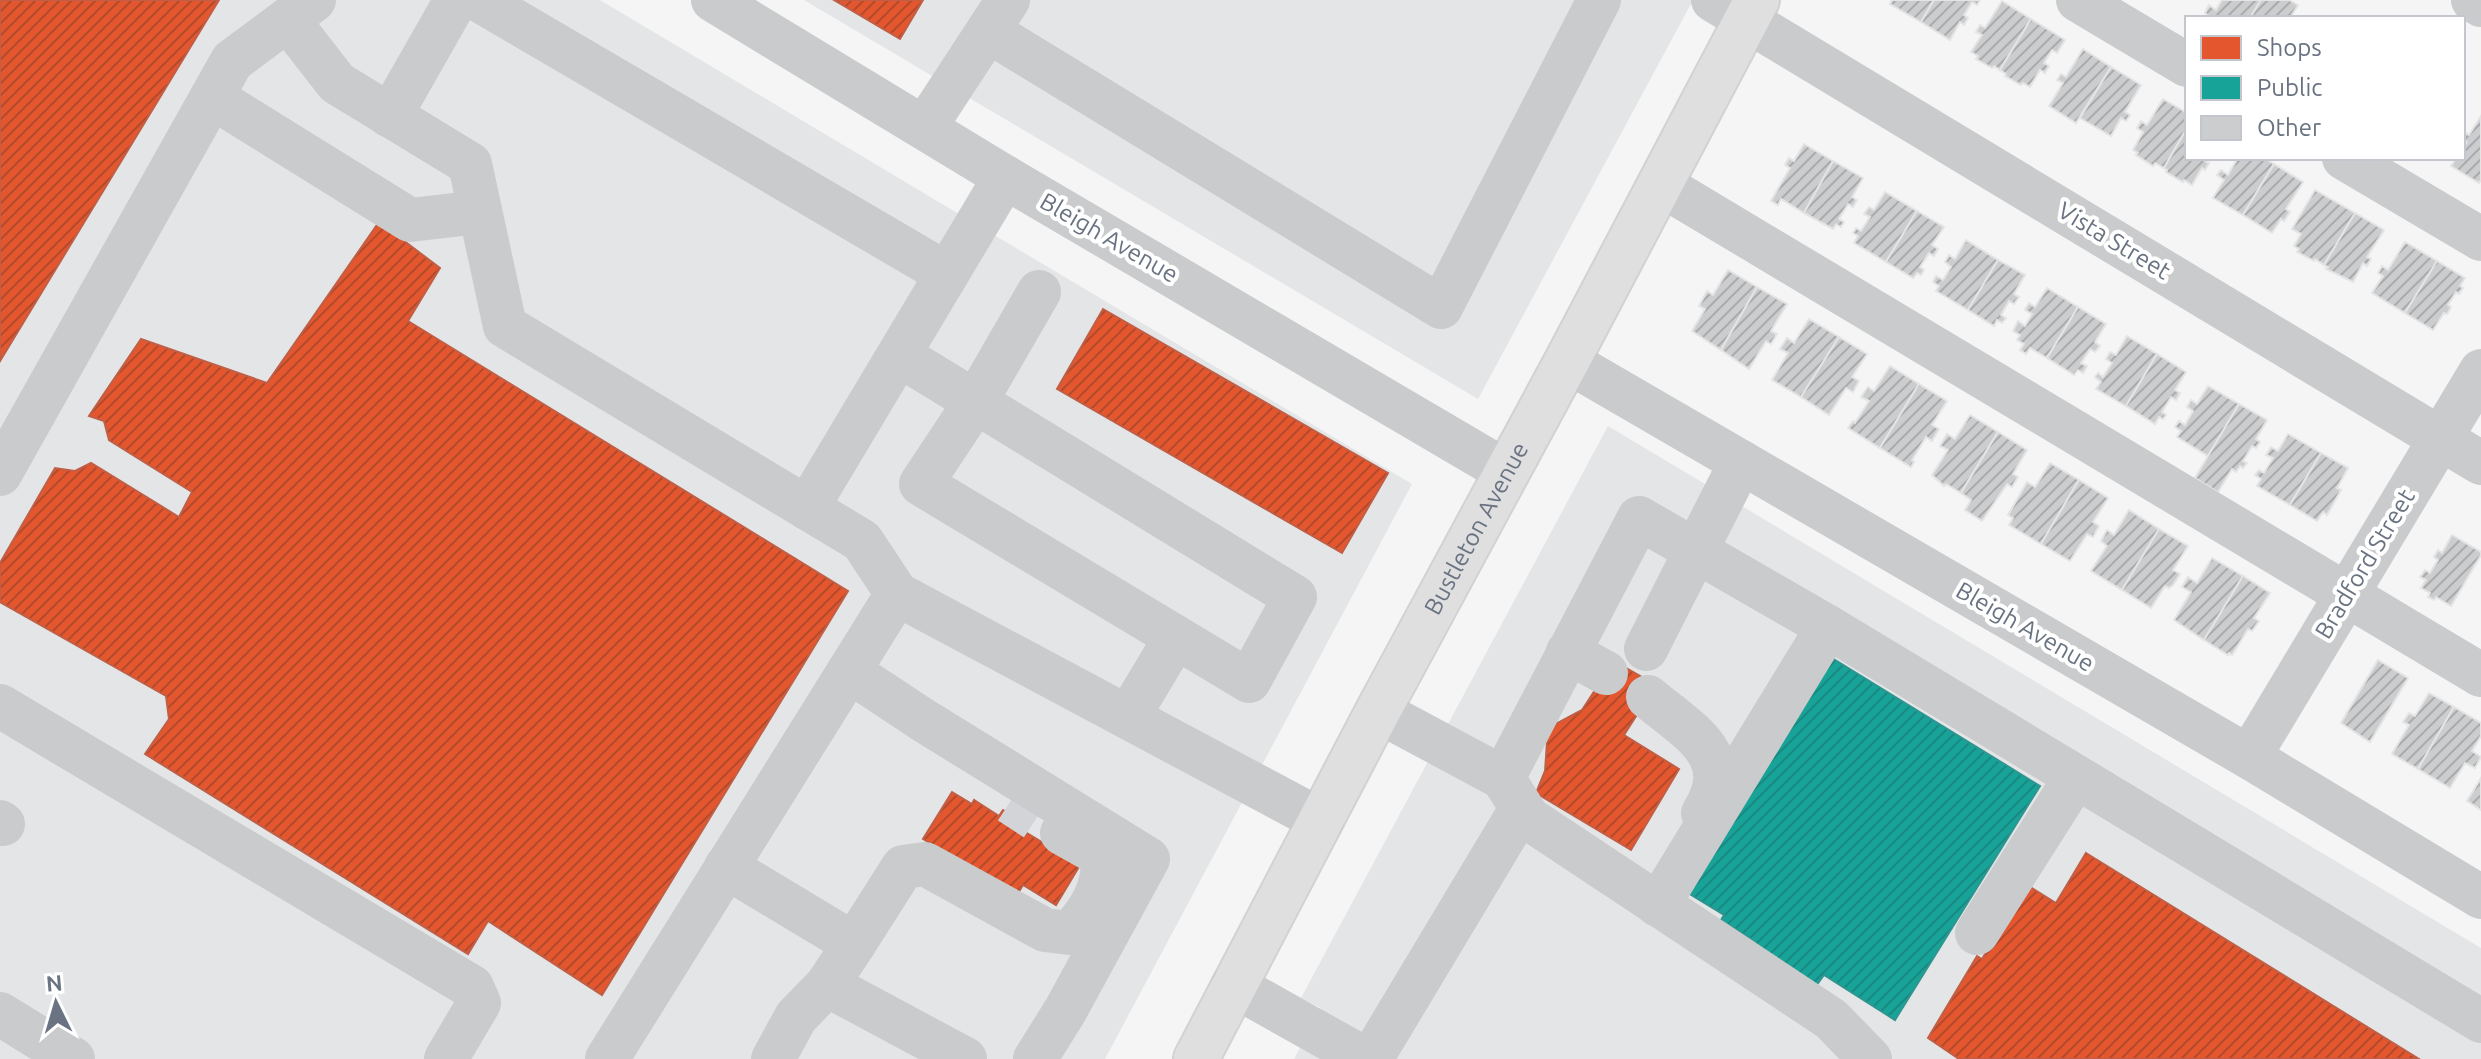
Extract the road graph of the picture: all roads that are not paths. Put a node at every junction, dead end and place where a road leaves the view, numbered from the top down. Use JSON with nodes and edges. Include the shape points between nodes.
{"nodes":[{"id":1,"x":456,"y":0,"type":"edge"},
{"id":2,"x":479,"y":0,"type":"edge"},
{"id":3,"x":713,"y":0,"type":"edge"},
{"id":4,"x":1599,"y":0,"type":"edge"},
{"id":5,"x":2078,"y":0,"type":"edge"},
{"id":6,"x":2473,"y":0,"type":"edge"},
{"id":7,"x":2481,"y":5,"type":"edge"},
{"id":8,"x":1739,"y":6,"type":"edge"},
{"id":9,"x":301,"y":10,"type":"edge"},
{"id":10,"x":998,"y":16,"type":"edge"},
{"id":11,"x":2185,"y":64,"type":"edge"},
{"id":12,"x":212,"y":97,"type":"junction"},
{"id":13,"x":390,"y":116,"type":"junction"},
{"id":14,"x":925,"y":127,"type":"junction"},
{"id":15,"x":2347,"y":160,"type":"edge"},
{"id":16,"x":1005,"y":177,"type":"junction"},
{"id":17,"x":1660,"y":184,"type":"junction"},
{"id":18,"x":480,"y":212,"type":"junction"},
{"id":19,"x":2481,"y":239,"type":"edge"},
{"id":20,"x":947,"y":274,"type":"junction"},
{"id":21,"x":1039,"y":292,"type":"dead end"},
{"id":22,"x":899,"y":355,"type":"junction"},
{"id":23,"x":1567,"y":361,"type":"junction"},
{"id":24,"x":2481,"y":371,"type":"edge"},
{"id":25,"x":976,"y":401,"type":"junction"},
{"id":26,"x":2440,"y":439,"type":"junction"},
{"id":27,"x":1741,"y":462,"type":"junction"},
{"id":28,"x":2481,"y":463,"type":"edge"},
{"id":29,"x":1507,"y":472,"type":"junction"},
{"id":30,"x":0,"y":474,"type":"edge"},
{"id":31,"x":807,"y":508,"type":"junction"},
{"id":32,"x":1696,"y":551,"type":"junction"},
{"id":33,"x":897,"y":594,"type":"junction"},
{"id":34,"x":2347,"y":594,"type":"junction"},
{"id":35,"x":1828,"y":627,"type":"junction"},
{"id":36,"x":1176,"y":637,"type":"junction"},
{"id":37,"x":1646,"y":649,"type":"dead end"},
{"id":38,"x":1568,"y":652,"type":"junction"},
{"id":39,"x":849,"y":671,"type":"junction"},
{"id":40,"x":1606,"y":673,"type":"dead end"},
{"id":41,"x":2481,"y":675,"type":"edge"},
{"id":42,"x":1648,"y":697,"type":"dead end"},
{"id":43,"x":0,"y":706,"type":"edge"},
{"id":44,"x":1378,"y":711,"type":"junction"},
{"id":45,"x":1128,"y":717,"type":"junction"},
{"id":46,"x":949,"y":736,"type":"junction"},
{"id":47,"x":2249,"y":757,"type":"junction"},
{"id":48,"x":2076,"y":777,"type":"junction"},
{"id":49,"x":1512,"y":793,"type":"junction"},
{"id":50,"x":1322,"y":821,"type":"junction"},
{"id":51,"x":726,"y":867,"type":"junction"},
{"id":52,"x":2481,"y":897,"type":"edge"},
{"id":53,"x":1654,"y":903,"type":"junction"},
{"id":54,"x":1977,"y":933,"type":"dead end"},
{"id":55,"x":854,"y":944,"type":"junction"},
{"id":56,"x":827,"y":985,"type":"junction"},
{"id":57,"x":1233,"y":985,"type":"junction"},
{"id":58,"x":0,"y":1014,"type":"edge"},
{"id":59,"x":2481,"y":1021,"type":"edge"},
{"id":60,"x":73,"y":1059,"type":"edge"},
{"id":61,"x":446,"y":1059,"type":"edge"},
{"id":62,"x":607,"y":1059,"type":"edge"},
{"id":63,"x":773,"y":1059,"type":"edge"},
{"id":64,"x":965,"y":1059,"type":"edge"},
{"id":65,"x":1035,"y":1059,"type":"edge"},
{"id":66,"x":1196,"y":1059,"type":"edge"},
{"id":67,"x":1368,"y":1059,"type":"edge"},
{"id":68,"x":1870,"y":1059,"type":"edge"}],
"edges":[{"from":1,"to":13,"type":"street"},
{"from":2,"to":20,"type":"street"},
{"from":3,"to":14,"type":"street","name":"Bleigh Avenue"},
{"from":4,"to":10,"type":"street","via":[[1441,307]]},
{"from":5,"to":11,"type":"street"},
{"from":6,"to":7,"type":"street"},
{"from":8,"to":17,"type":"main road","name":"Bustleton Avenue"},
{"from":8,"to":26,"type":"street","name":"Vista Street"},
{"from":9,"to":12,"type":"street","via":[[232,61]]},
{"from":9,"to":13,"type":"street","via":[[337,83]]},
{"from":10,"to":14,"type":"street"},
{"from":12,"to":18,"type":"street","via":[[410,220]]},
{"from":12,"to":30,"type":"street"},
{"from":13,"to":18,"type":"street","via":[[470,164]]},
{"from":14,"to":16,"type":"street","name":"Bleigh Avenue"},
{"from":15,"to":19,"type":"street"},
{"from":16,"to":20,"type":"street"},
{"from":16,"to":29,"type":"street","name":"Bleigh Avenue"},
{"from":17,"to":23,"type":"main road","name":"Bustleton Avenue"},
{"from":17,"to":34,"type":"street"},
{"from":18,"to":31,"type":"street","via":[[505,326]]},
{"from":20,"to":22,"type":"street"},
{"from":21,"to":25,"type":"street"},
{"from":22,"to":25,"type":"street"},
{"from":22,"to":31,"type":"street"},
{"from":23,"to":27,"type":"street","name":"Bleigh Avenue"},
{"from":23,"to":29,"type":"main road","name":"Bustleton Avenue"},
{"from":24,"to":26,"type":"street","name":"Bradford Street"},
{"from":25,"to":36,"type":"street","via":[[921,484]]},
{"from":25,"to":36,"type":"street","via":[[1295,597],[1249,681]]},
{"from":26,"to":28,"type":"street","name":"Vista Street"},
{"from":26,"to":34,"type":"street","name":"Bradford Street"},
{"from":27,"to":32,"type":"street"},
{"from":27,"to":47,"type":"street","name":"Bleigh Avenue"},
{"from":29,"to":44,"type":"main road","name":"Bustleton Avenue"},
{"from":31,"to":33,"type":"street","via":[[862,541]]},
{"from":32,"to":35,"type":"street"},
{"from":32,"to":37,"type":"street"},
{"from":32,"to":38,"type":"street","via":[[1639,518]]},
{"from":33,"to":39,"type":"street"},
{"from":33,"to":45,"type":"street"},
{"from":34,"to":41,"type":"street"},
{"from":34,"to":47,"type":"street","name":"Bradford Street"},
{"from":35,"to":48,"type":"street"},
{"from":35,"to":53,"type":"street"},
{"from":36,"to":45,"type":"street"},
{"from":38,"to":40,"type":"street"},
{"from":38,"to":49,"type":"street"},
{"from":39,"to":46,"type":"street"},
{"from":39,"to":51,"type":"street"},
{"from":42,"to":53,"type":"street","via":[[1705,747],[1716,769],[1712,799]]},
{"from":43,"to":61,"type":"street","via":[[472,987],[479,1003]]},
{"from":44,"to":49,"type":"street"},
{"from":44,"to":50,"type":"main road","name":"Bustleton Avenue"},
{"from":45,"to":50,"type":"street"},
{"from":46,"to":55,"type":"street","via":[[975,777],[1103,856],[1103,879],[1084,918],[1070,933],[1045,930],[925,864],[903,867]]},
{"from":46,"to":65,"type":"street","via":[[1148,859]]},
{"from":47,"to":52,"type":"street","name":"Bleigh Avenue"},
{"from":48,"to":54,"type":"street"},
{"from":48,"to":59,"type":"street"},
{"from":49,"to":53,"type":"street","via":[[1528,818]]},
{"from":49,"to":67,"type":"street"},
{"from":50,"to":57,"type":"main road","name":"Bustleton Avenue"},
{"from":51,"to":55,"type":"street"},
{"from":51,"to":62,"type":"street"},
{"from":53,"to":68,"type":"street","via":[[1831,1019]]},
{"from":55,"to":56,"type":"street"},
{"from":56,"to":63,"type":"street","via":[[796,1017]]},
{"from":56,"to":64,"type":"street"},
{"from":57,"to":66,"type":"main road","name":"Bustleton Avenue"},
{"from":57,"to":67,"type":"street"},
{"from":58,"to":60,"type":"street"}]}
